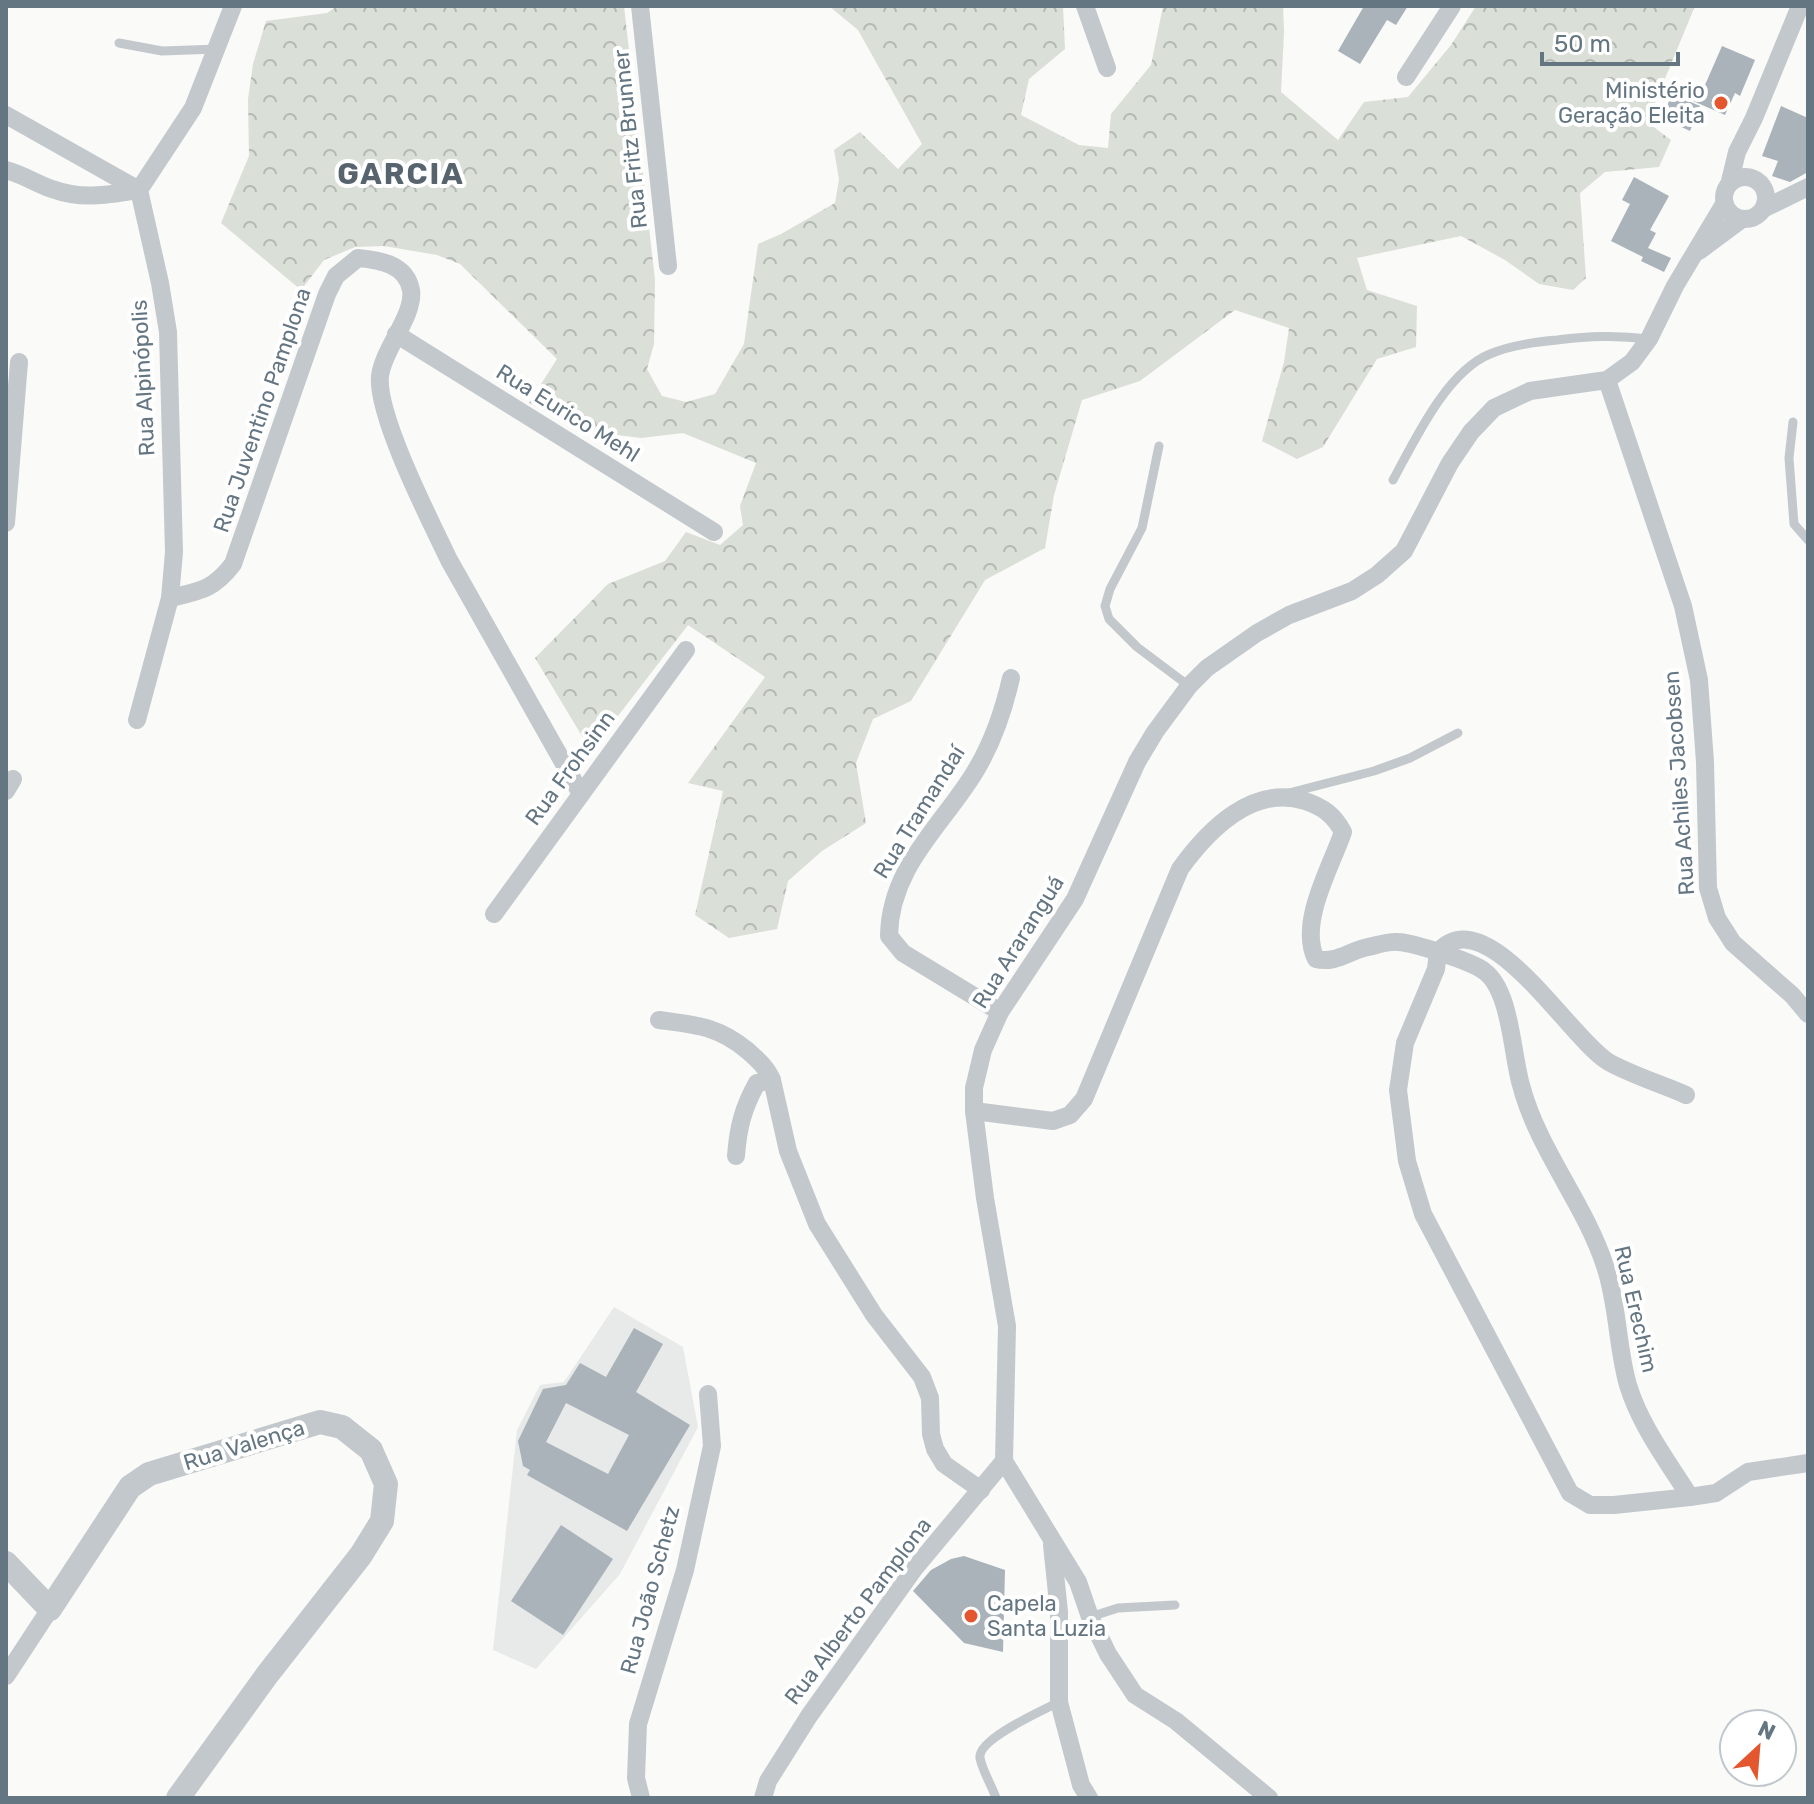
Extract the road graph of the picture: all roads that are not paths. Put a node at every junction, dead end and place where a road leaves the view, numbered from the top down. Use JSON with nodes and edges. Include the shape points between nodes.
{"nodes":[{"id":1,"x":233,"y":6,"type":"edge"},
{"id":2,"x":640,"y":6,"type":"edge"},
{"id":3,"x":1085,"y":6,"type":"edge"},
{"id":4,"x":1452,"y":6,"type":"edge"},
{"id":5,"x":1800,"y":6,"type":"edge"},
{"id":6,"x":119,"y":43,"type":"dead end"},
{"id":7,"x":218,"y":49,"type":"junction"},
{"id":8,"x":1107,"y":68,"type":"dead end"},
{"id":9,"x":1406,"y":77,"type":"dead end"},
{"id":10,"x":6,"y":115,"type":"edge"},
{"id":11,"x":1754,"y":118,"type":"junction"},
{"id":12,"x":6,"y":170,"type":"edge"},
{"id":13,"x":1730,"y":181,"type":"junction"},
{"id":14,"x":1758,"y":181,"type":"junction"},
{"id":15,"x":139,"y":190,"type":"junction"},
{"id":16,"x":1801,"y":191,"type":"edge"},
{"id":17,"x":1724,"y":204,"type":"junction"},
{"id":18,"x":1763,"y":209,"type":"junction"},
{"id":19,"x":1742,"y":219,"type":"junction"},
{"id":20,"x":1697,"y":253,"type":"junction"},
{"id":21,"x":668,"y":266,"type":"dead end"},
{"id":22,"x":396,"y":334,"type":"junction"},
{"id":23,"x":1649,"y":339,"type":"junction"},
{"id":24,"x":19,"y":362,"type":"dead end"},
{"id":25,"x":1607,"y":380,"type":"junction"},
{"id":26,"x":1793,"y":422,"type":"dead end"},
{"id":27,"x":1159,"y":446,"type":"dead end"},
{"id":28,"x":1393,"y":480,"type":"dead end"},
{"id":29,"x":6,"y":523,"type":"edge"},
{"id":30,"x":714,"y":532,"type":"dead end"},
{"id":31,"x":1808,"y":540,"type":"edge"},
{"id":32,"x":170,"y":598,"type":"junction"},
{"id":33,"x":686,"y":650,"type":"dead end"},
{"id":34,"x":1011,"y":678,"type":"dead end"},
{"id":35,"x":1189,"y":686,"type":"junction"},
{"id":36,"x":137,"y":720,"type":"dead end"},
{"id":37,"x":1458,"y":733,"type":"dead end"},
{"id":38,"x":581,"y":794,"type":"junction"},
{"id":39,"x":1270,"y":797,"type":"junction"},
{"id":40,"x":494,"y":914,"type":"dead end"},
{"id":41,"x":1438,"y":952,"type":"junction"},
{"id":42,"x":1000,"y":1012,"type":"junction"},
{"id":43,"x":1808,"y":1014,"type":"edge"},
{"id":44,"x":659,"y":1020,"type":"dead end"},
{"id":45,"x":772,"y":1080,"type":"junction"},
{"id":46,"x":1686,"y":1095,"type":"dead end"},
{"id":47,"x":974,"y":1111,"type":"junction"},
{"id":48,"x":736,"y":1156,"type":"dead end"},
{"id":49,"x":708,"y":1394,"type":"dead end"},
{"id":50,"x":1004,"y":1461,"type":"junction"},
{"id":51,"x":1808,"y":1463,"type":"edge"},
{"id":52,"x":981,"y":1490,"type":"junction"},
{"id":53,"x":1690,"y":1497,"type":"junction"},
{"id":54,"x":1051,"y":1539,"type":"junction"},
{"id":55,"x":6,"y":1563,"type":"edge"},
{"id":56,"x":1175,"y":1605,"type":"dead end"},
{"id":57,"x":1090,"y":1617,"type":"junction"},
{"id":58,"x":44,"y":1619,"type":"junction"},
{"id":59,"x":6,"y":1657,"type":"edge"},
{"id":60,"x":6,"y":1676,"type":"edge"},
{"id":61,"x":1059,"y":1702,"type":"junction"},
{"id":62,"x":178,"y":1798,"type":"edge"},
{"id":63,"x":641,"y":1798,"type":"edge"},
{"id":64,"x":763,"y":1798,"type":"edge"},
{"id":65,"x":996,"y":1798,"type":"edge"},
{"id":66,"x":1089,"y":1798,"type":"edge"},
{"id":67,"x":1269,"y":1798,"type":"edge"}],
"edges":[{"from":1,"to":7,"type":"street"},
{"from":2,"to":21,"type":"street","name":"Rua Fritz Brunner"},
{"from":3,"to":8,"type":"street"},
{"from":4,"to":9,"type":"street"},
{"from":5,"to":11,"type":"street"},
{"from":6,"to":7,"type":"lane","via":[[162,51]]},
{"from":7,"to":15,"type":"street","via":[[193,108]]},
{"from":10,"to":15,"type":"street"},
{"from":11,"to":13,"type":"street"},
{"from":11,"to":14,"type":"street","via":[[1749,155]]},
{"from":12,"to":15,"type":"street","via":[[79,197]]},
{"from":13,"to":14,"type":"street","via":[[1741,176]]},
{"from":13,"to":17,"type":"street"},
{"from":14,"to":16,"type":"street"},
{"from":14,"to":18,"type":"street","via":[[1767,197]]},
{"from":15,"to":32,"type":"street","name":"Rua Alpinópolis","via":[[168,332],[174,552]]},
{"from":16,"to":18,"type":"street"},
{"from":17,"to":19,"type":"street"},
{"from":17,"to":20,"type":"street"},
{"from":18,"to":19,"type":"street"},
{"from":19,"to":20,"type":"street"},
{"from":20,"to":23,"type":"street"},
{"from":22,"to":30,"type":"street","name":"Rua Eurico Mehl"},
{"from":22,"to":32,"type":"street","name":"Rua Juventino Pamplona","via":[[411,290],[402,271],[381,260],[358,258],[336,276],[327,294],[233,564],[205,590]]},
{"from":22,"to":38,"type":"street","name":"Rua Juventino Pamplona","via":[[380,377],[391,428],[449,560]]},
{"from":23,"to":25,"type":"street","via":[[1632,362]]},
{"from":23,"to":28,"type":"lane","via":[[1614,334],[1570,338],[1487,354],[1456,380],[1427,418]]},
{"from":24,"to":29,"type":"street"},
{"from":25,"to":35,"type":"street","name":"Rua Araranguá","via":[[1530,391],[1494,408],[1450,463],[1404,551],[1352,591],[1257,633]]},
{"from":25,"to":43,"type":"street","name":"Rua Achiles Jacobsen","via":[[1683,606],[1699,680],[1708,888],[1717,918],[1733,943]]},
{"from":26,"to":31,"type":"lane","via":[[1789,458],[1794,524]]},
{"from":27,"to":35,"type":"lane","via":[[1142,528],[1105,606],[1109,619],[1137,647]]},
{"from":32,"to":36,"type":"street","name":"Rua Alpinópolis"},
{"from":33,"to":38,"type":"street","name":"Rua Frohsinn"},
{"from":34,"to":42,"type":"street","name":"Rua Tramandaí","via":[[990,744],[912,861],[895,892],[889,918],[889,936],[903,953]]},
{"from":35,"to":42,"type":"street","name":"Rua Araranguá","via":[[1137,762],[1075,899]]},
{"from":37,"to":39,"type":"lane","via":[[1374,771]]},
{"from":38,"to":40,"type":"street","name":"Rua Frohsinn"},
{"from":39,"to":41,"type":"street","name":"Rua Erechim","via":[[1318,806],[1343,832],[1316,899],[1311,948],[1316,959],[1328,962],[1364,947],[1396,942]]},
{"from":39,"to":47,"type":"street","via":[[1226,820],[1197,845],[1180,869],[1084,1099],[1070,1115],[1053,1121]]},
{"from":41,"to":46,"type":"street","via":[[1461,938],[1502,954],[1607,1062]]},
{"from":41,"to":53,"type":"street","name":"Rua Erechim","via":[[1485,971],[1497,990],[1520,1085],[1606,1267],[1629,1386],[1651,1435]]},
{"from":41,"to":53,"type":"street","via":[[1405,1043],[1398,1090],[1407,1161],[1423,1214],[1570,1493],[1590,1505]]},
{"from":42,"to":47,"type":"street","name":"Rua Araranguá","via":[[983,1050]]},
{"from":44,"to":45,"type":"street","via":[[707,1026],[730,1036],[768,1069]]},
{"from":45,"to":48,"type":"street","via":[[757,1083],[744,1107]]},
{"from":45,"to":52,"type":"street","via":[[788,1151],[817,1224],[874,1315],[922,1377],[930,1398],[931,1434],[944,1464]]},
{"from":47,"to":50,"type":"street","name":"Rua Araranguá","via":[[1007,1326]]},
{"from":49,"to":63,"type":"street","name":"Rua João Schetz","via":[[712,1446],[685,1570],[638,1724],[636,1778]]},
{"from":50,"to":52,"type":"street","name":"Rua Alberto Pamplona"},
{"from":50,"to":54,"type":"street"},
{"from":51,"to":53,"type":"street","via":[[1748,1472],[1716,1493]]},
{"from":52,"to":64,"type":"street","name":"Rua Alberto Pamplona","via":[[914,1569],[809,1716]]},
{"from":54,"to":57,"type":"street","via":[[1078,1582]]},
{"from":54,"to":61,"type":"street","via":[[1059,1612]]},
{"from":55,"to":58,"type":"street"},
{"from":56,"to":57,"type":"lane","via":[[1118,1608]]},
{"from":57,"to":67,"type":"street","via":[[1135,1695],[1176,1721]]},
{"from":58,"to":59,"type":"street"},
{"from":58,"to":60,"type":"street"},
{"from":58,"to":62,"type":"street","name":"Rua Valença","via":[[130,1487],[149,1474],[320,1422],[342,1427],[371,1450],[386,1484],[382,1521]]},
{"from":61,"to":65,"type":"lane","via":[[1023,1719],[980,1752]]},
{"from":61,"to":66,"type":"street"}]}
